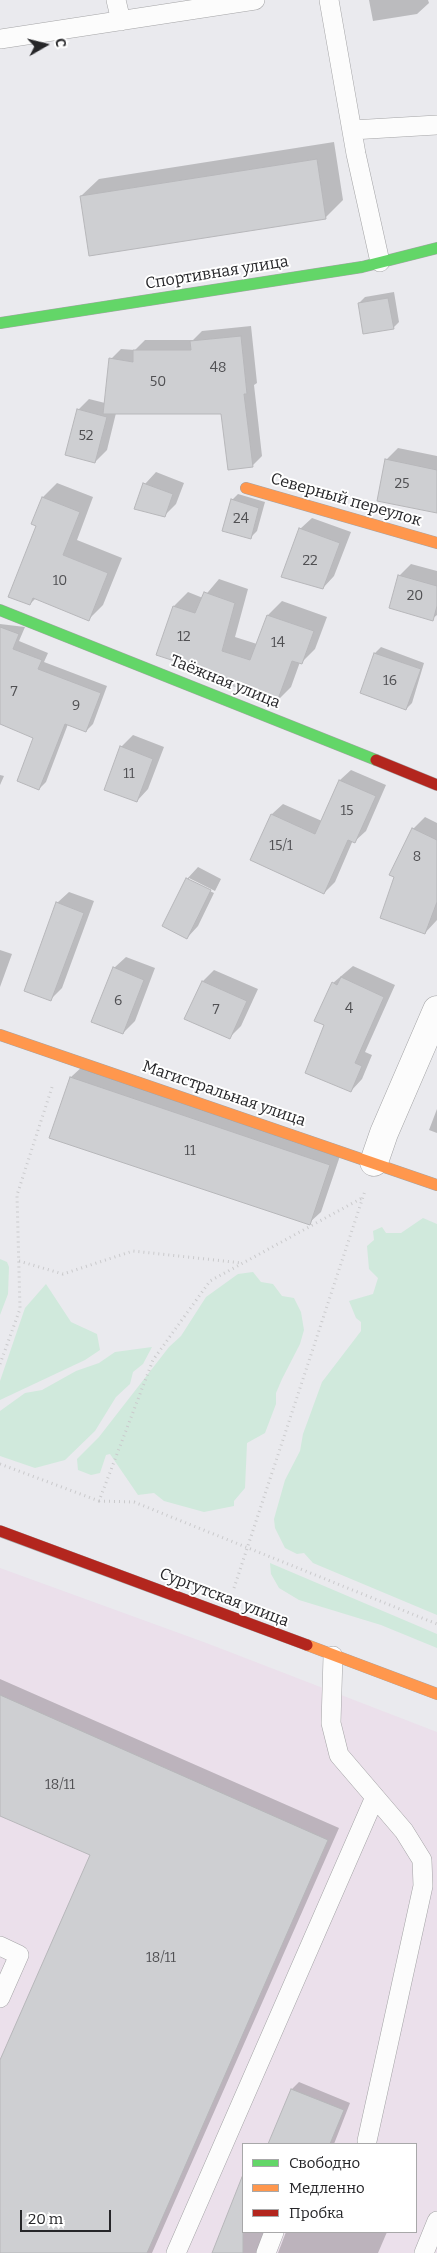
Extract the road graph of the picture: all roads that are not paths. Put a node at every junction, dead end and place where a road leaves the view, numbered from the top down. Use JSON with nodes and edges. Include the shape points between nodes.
{"nodes":[{"id":1,"x":116,"y":0,"type":"edge"},
{"id":2,"x":254,"y":0,"type":"edge"},
{"id":3,"x":329,"y":0,"type":"edge"},
{"id":4,"x":121,"y":20,"type":"junction"},
{"id":5,"x":0,"y":39,"type":"edge"},
{"id":6,"x":437,"y":125,"type":"edge"},
{"id":7,"x":352,"y":130,"type":"junction"},
{"id":8,"x":437,"y":248,"type":"edge"},
{"id":9,"x":380,"y":262,"type":"junction"},
{"id":10,"x":0,"y":323,"type":"edge"},
{"id":11,"x":246,"y":488,"type":"dead end"},
{"id":12,"x":437,"y":543,"type":"edge"},
{"id":13,"x":0,"y":610,"type":"edge"},
{"id":14,"x":437,"y":785,"type":"edge"},
{"id":15,"x":437,"y":1010,"type":"edge"},
{"id":16,"x":0,"y":1035,"type":"edge"},
{"id":17,"x":374,"y":1162,"type":"junction"},
{"id":18,"x":437,"y":1185,"type":"edge"},
{"id":19,"x":0,"y":1531,"type":"edge"},
{"id":20,"x":333,"y":1656,"type":"junction"},
{"id":21,"x":437,"y":1694,"type":"edge"},
{"id":22,"x":375,"y":1797,"type":"junction"},
{"id":23,"x":0,"y":1946,"type":"edge"},
{"id":24,"x":0,"y":1998,"type":"edge"},
{"id":25,"x":367,"y":2141,"type":"dead end"},
{"id":26,"x":437,"y":2221,"type":"edge"},
{"id":27,"x":274,"y":2233,"type":"edge"},
{"id":28,"x":176,"y":2253,"type":"edge"},
{"id":29,"x":266,"y":2253,"type":"edge"},
{"id":30,"x":424,"y":2253,"type":"edge"}],
"edges":[{"from":1,"to":4,"type":"lane"},
{"from":2,"to":4,"type":"lane"},
{"from":3,"to":7,"type":"lane"},
{"from":4,"to":5,"type":"lane"},
{"from":6,"to":7,"type":"lane"},
{"from":7,"to":9,"type":"lane"},
{"from":8,"to":9,"type":"street","name":"Спортивная улица"},
{"from":9,"to":10,"type":"street","name":"Спортивная улица"},
{"from":11,"to":12,"type":"street","name":"Северный переулок"},
{"from":13,"to":14,"type":"street","name":"Таёжная улица"},
{"from":15,"to":17,"type":"street"},
{"from":16,"to":17,"type":"street","name":"Магистральная улица"},
{"from":17,"to":18,"type":"street","name":"Магистральная улица"},
{"from":19,"to":20,"type":"street","name":"Сургутская улица"},
{"from":20,"to":21,"type":"street","name":"Сургутская улица"},
{"from":20,"to":22,"type":"lane","via":[[330,1723],[339,1755]]},
{"from":22,"to":25,"type":"lane","via":[[404,1831],[422,1860],[423,1886]]},
{"from":22,"to":28,"type":"lane"},
{"from":23,"to":24,"type":"lane","via":[[19,1955]]},
{"from":26,"to":30,"type":"lane"},
{"from":27,"to":29,"type":"lane"}]}
